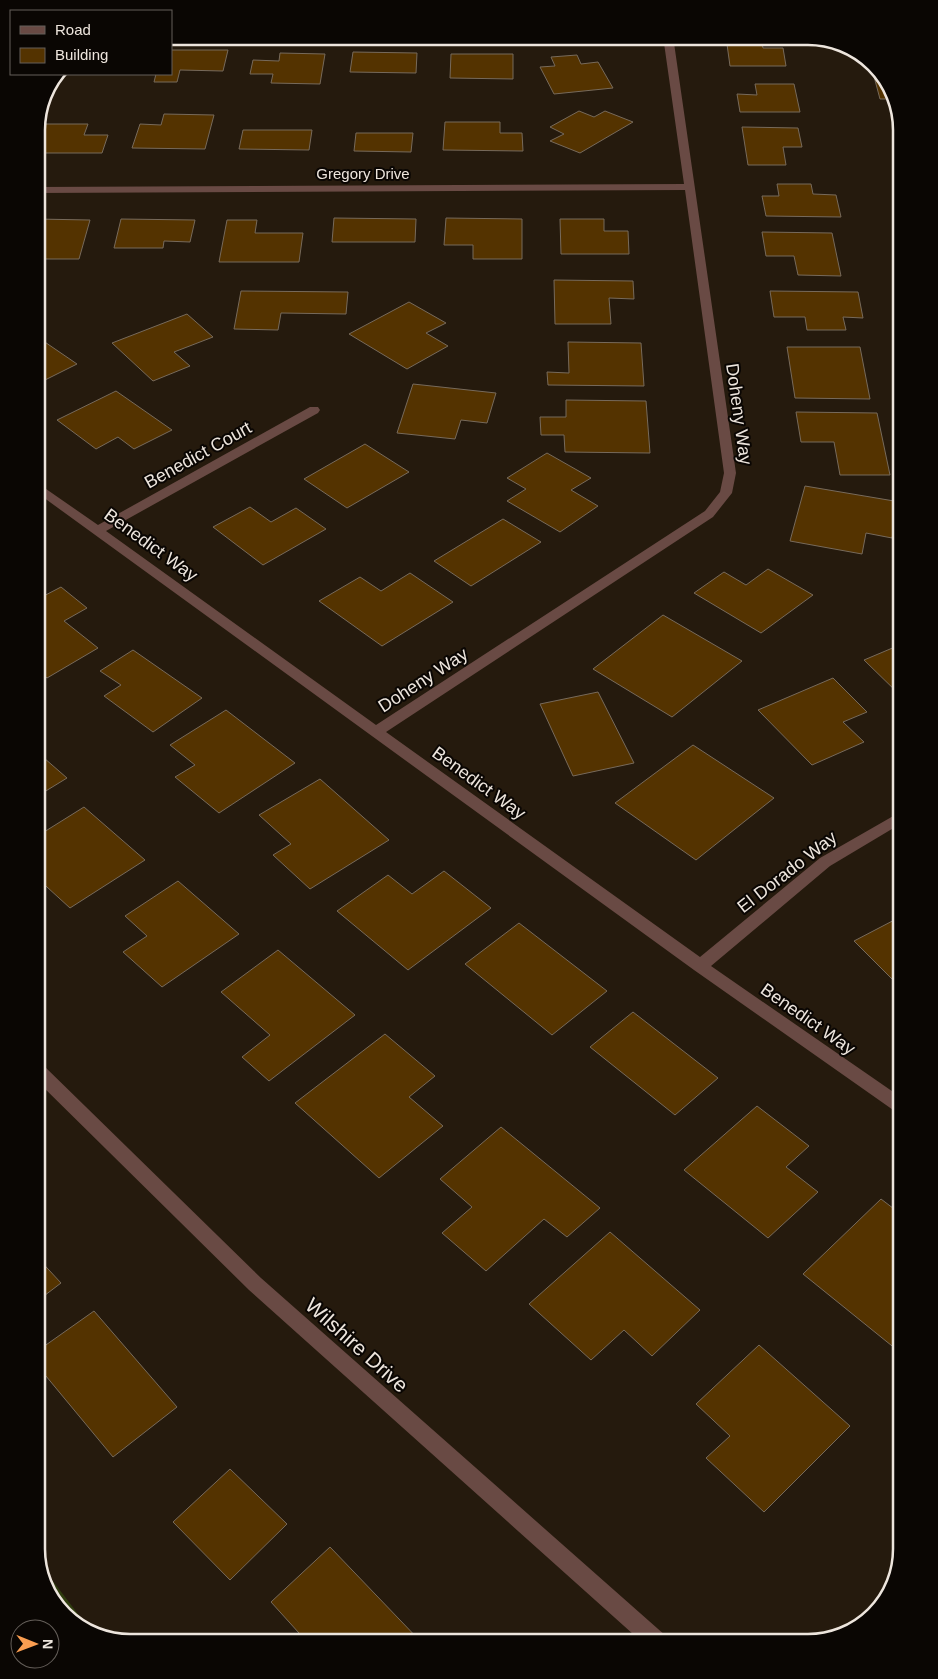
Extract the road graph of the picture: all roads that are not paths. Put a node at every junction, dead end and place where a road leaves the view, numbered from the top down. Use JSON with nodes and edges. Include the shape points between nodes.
{"nodes":[{"id":1,"x":669,"y":45,"type":"edge"},
{"id":2,"x":689,"y":187,"type":"junction"},
{"id":3,"x":45,"y":190,"type":"edge"},
{"id":4,"x":314,"y":410,"type":"dead end"},
{"id":5,"x":45,"y":492,"type":"edge"},
{"id":6,"x":98,"y":530,"type":"junction"},
{"id":7,"x":375,"y":732,"type":"junction"},
{"id":8,"x":893,"y":821,"type":"edge"},
{"id":9,"x":700,"y":966,"type":"junction"},
{"id":10,"x":45,"y":1078,"type":"edge"},
{"id":11,"x":893,"y":1101,"type":"edge"},
{"id":12,"x":649,"y":1634,"type":"edge"}],
"edges":[{"from":1,"to":2,"type":"street","name":"Doheny Way"},
{"from":2,"to":3,"type":"street","name":"Gregory Drive"},
{"from":2,"to":7,"type":"street","name":"Doheny Way","via":[[730,473],[726,493],[709,514]]},
{"from":4,"to":6,"type":"street","name":"Benedict Court"},
{"from":5,"to":6,"type":"street","name":"Benedict Way"},
{"from":6,"to":7,"type":"street","name":"Benedict Way"},
{"from":7,"to":9,"type":"street","name":"Benedict Way"},
{"from":8,"to":9,"type":"street","name":"El Dorado Way","via":[[825,862]]},
{"from":9,"to":11,"type":"street","name":"Benedict Way"},
{"from":10,"to":12,"type":"street","name":"Wilshire Drive","via":[[255,1284]]}]}
